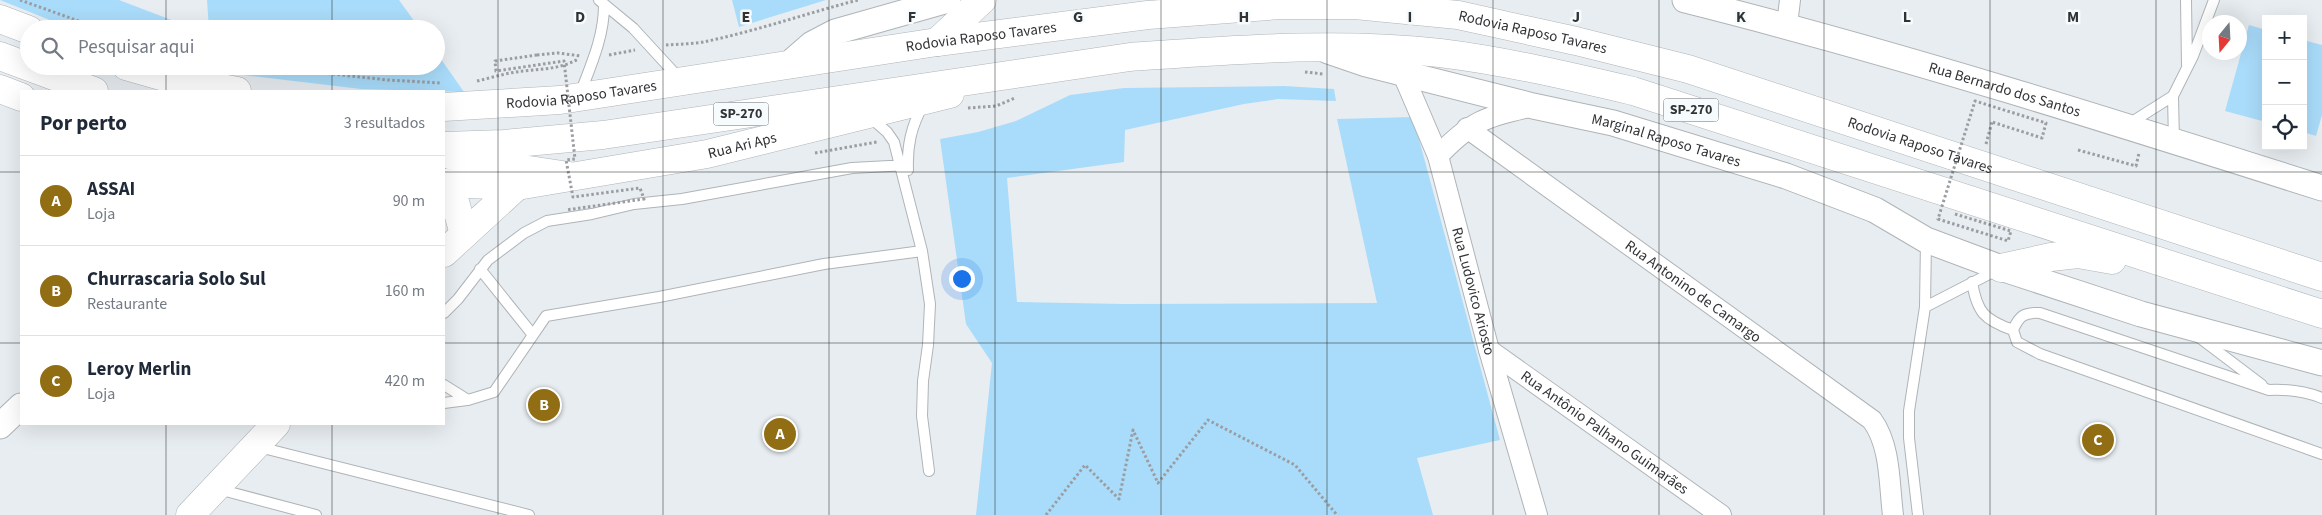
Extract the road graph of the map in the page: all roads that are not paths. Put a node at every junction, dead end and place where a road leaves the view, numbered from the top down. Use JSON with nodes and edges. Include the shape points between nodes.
{"nodes":[{"id":1,"x":948,"y":0,"type":"edge"},
{"id":2,"x":982,"y":0,"type":"edge"},
{"id":3,"x":1685,"y":0,"type":"edge"},
{"id":4,"x":1790,"y":0,"type":"edge"},
{"id":5,"x":2186,"y":0,"type":"edge"},
{"id":6,"x":2214,"y":0,"type":"edge"},
{"id":7,"x":602,"y":2,"type":"edge"},
{"id":8,"x":1270,"y":3,"type":"edge"},
{"id":9,"x":0,"y":19,"type":"edge"},
{"id":10,"x":1787,"y":25,"type":"junction"},
{"id":11,"x":20,"y":27,"type":"edge"},
{"id":12,"x":937,"y":42,"type":"junction"},
{"id":13,"x":1318,"y":48,"type":"junction"},
{"id":14,"x":0,"y":56,"type":"edge"},
{"id":15,"x":20,"y":63,"type":"edge"},
{"id":16,"x":789,"y":64,"type":"junction"},
{"id":17,"x":2187,"y":69,"type":"junction"},
{"id":18,"x":1037,"y":70,"type":"junction"},
{"id":19,"x":1402,"y":72,"type":"junction"},
{"id":20,"x":51,"y":75,"type":"edge"},
{"id":21,"x":158,"y":75,"type":"edge"},
{"id":22,"x":682,"y":80,"type":"junction"},
{"id":23,"x":0,"y":89,"type":"edge"},
{"id":24,"x":91,"y":90,"type":"edge"},
{"id":25,"x":232,"y":90,"type":"edge"},
{"id":26,"x":446,"y":95,"type":"edge"},
{"id":27,"x":579,"y":96,"type":"junction"},
{"id":28,"x":2173,"y":96,"type":"junction"},
{"id":29,"x":20,"y":97,"type":"edge"},
{"id":30,"x":926,"y":100,"type":"junction"},
{"id":31,"x":1533,"y":106,"type":"junction"},
{"id":32,"x":866,"y":114,"type":"junction"},
{"id":33,"x":2125,"y":126,"type":"junction"},
{"id":34,"x":1466,"y":128,"type":"junction"},
{"id":35,"x":2174,"y":143,"type":"junction"},
{"id":36,"x":445,"y":146,"type":"edge"},
{"id":37,"x":445,"y":154,"type":"edge"},
{"id":38,"x":1438,"y":156,"type":"junction"},
{"id":39,"x":904,"y":165,"type":"junction"},
{"id":40,"x":569,"y":176,"type":"junction"},
{"id":41,"x":445,"y":183,"type":"edge"},
{"id":42,"x":445,"y":185,"type":"edge"},
{"id":43,"x":517,"y":186,"type":"junction"},
{"id":44,"x":2322,"y":188,"type":"edge"},
{"id":45,"x":464,"y":234,"type":"junction"},
{"id":46,"x":1926,"y":240,"type":"junction"},
{"id":47,"x":445,"y":252,"type":"edge"},
{"id":48,"x":922,"y":252,"type":"junction"},
{"id":49,"x":2001,"y":268,"type":"junction"},
{"id":50,"x":480,"y":269,"type":"junction"},
{"id":51,"x":2197,"y":274,"type":"junction"},
{"id":52,"x":2322,"y":277,"type":"edge"},
{"id":53,"x":1972,"y":282,"type":"junction"},
{"id":54,"x":1925,"y":307,"type":"junction"},
{"id":55,"x":445,"y":312,"type":"edge"},
{"id":56,"x":2322,"y":314,"type":"edge"},
{"id":57,"x":2183,"y":324,"type":"junction"},
{"id":58,"x":2013,"y":330,"type":"junction"},
{"id":59,"x":532,"y":335,"type":"junction"},
{"id":60,"x":1489,"y":350,"type":"junction"},
{"id":61,"x":2322,"y":364,"type":"edge"},
{"id":62,"x":445,"y":387,"type":"edge"},
{"id":63,"x":2269,"y":390,"type":"junction"},
{"id":64,"x":2322,"y":398,"type":"edge"},
{"id":65,"x":468,"y":400,"type":"junction"},
{"id":66,"x":445,"y":402,"type":"edge"},
{"id":67,"x":20,"y":407,"type":"edge"},
{"id":68,"x":275,"y":425,"type":"edge"},
{"id":69,"x":0,"y":426,"type":"edge"},
{"id":70,"x":255,"y":445,"type":"junction"},
{"id":71,"x":2322,"y":454,"type":"edge"},
{"id":72,"x":929,"y":471,"type":"dead end"},
{"id":73,"x":215,"y":488,"type":"junction"},
{"id":74,"x":190,"y":515,"type":"edge"},
{"id":75,"x":316,"y":515,"type":"edge"},
{"id":76,"x":529,"y":515,"type":"edge"},
{"id":77,"x":1537,"y":515,"type":"edge"},
{"id":78,"x":1721,"y":515,"type":"edge"},
{"id":79,"x":1892,"y":515,"type":"edge"},
{"id":80,"x":1918,"y":515,"type":"edge"}],
"edges":[{"from":1,"to":16,"type":"street","via":[[835,32],[812,44]]},
{"from":2,"to":12,"type":"main road"},
{"from":3,"to":10,"type":"street","name":"Rua Bernardo dos Santos"},
{"from":4,"to":10,"type":"street"},
{"from":5,"to":17,"type":"lane"},
{"from":6,"to":17,"type":"lane"},
{"from":7,"to":22,"type":"lane"},
{"from":7,"to":27,"type":"lane","via":[[604,22]]},
{"from":8,"to":12,"type":"main road","name":"Rodovia Raposo Tavares","number":"SP-270"},
{"from":8,"to":52,"type":"main road","name":"Rodovia Raposo Tavares","number":"SP-270","via":[[1355,5],[1458,15],[1576,40],[1688,69]]},
{"from":9,"to":11,"type":"main road"},
{"from":10,"to":33,"type":"street","name":"Rua Bernardo dos Santos"},
{"from":12,"to":16,"type":"main road","name":"Rodovia Raposo Tavares","number":"SP-270"},
{"from":13,"to":18,"type":"main road","number":"SP-270","via":[[1130,57]]},
{"from":13,"to":19,"type":"street","name":"Marginal Raposo Tavares"},
{"from":13,"to":51,"type":"main road","number":"SP-270","via":[[1439,53],[1550,71],[1633,91]]},
{"from":14,"to":15,"type":"main road"},
{"from":16,"to":22,"type":"main road","name":"Rodovia Raposo Tavares","number":"SP-270"},
{"from":17,"to":28,"type":"lane"},
{"from":18,"to":30,"type":"main road","name":"Rua Ari Aps"},
{"from":18,"to":36,"type":"main road","number":"SP-270","via":[[603,134]]},
{"from":19,"to":31,"type":"street","name":"Marginal Raposo Tavares"},
{"from":19,"to":38,"type":"street","name":"Rua Ludovico Ariosto"},
{"from":20,"to":24,"type":"main road"},
{"from":21,"to":25,"type":"main road"},
{"from":22,"to":27,"type":"main road","name":"Rodovia Raposo Tavares","number":"SP-270"},
{"from":23,"to":29,"type":"main road"},
{"from":26,"to":27,"type":"main road","name":"Rodovia Raposo Tavares","number":"SP-270","via":[[560,100]]},
{"from":28,"to":33,"type":"lane"},
{"from":28,"to":35,"type":"lane"},
{"from":30,"to":32,"type":"main road","name":"Rua Ari Aps"},
{"from":30,"to":39,"type":"lane","via":[[914,121]]},
{"from":31,"to":34,"type":"street","via":[[1498,114]]},
{"from":31,"to":46,"type":"street","name":"Marginal Raposo Tavares","via":[[1613,123],[1786,176],[1875,210]]},
{"from":32,"to":39,"type":"lane","via":[[892,138]]},
{"from":32,"to":40,"type":"main road","name":"Rua Ari Aps","via":[[708,154]]},
{"from":33,"to":35,"type":"street","name":"Rua Bernardo dos Santos"},
{"from":34,"to":38,"type":"street"},
{"from":34,"to":79,"type":"street","name":"Rua Antonino de Camargo","via":[[1872,420],[1885,444]]},
{"from":35,"to":44,"type":"street","name":"Rua Bernardo dos Santos"},
{"from":37,"to":40,"type":"main road"},
{"from":38,"to":60,"type":"street","name":"Rua Ludovico Ariosto"},
{"from":39,"to":48,"type":"lane"},
{"from":39,"to":50,"type":"lane","via":[[852,168],[547,221],[524,233]]},
{"from":40,"to":43,"type":"main road","name":"Rua Ari Aps"},
{"from":41,"to":43,"type":"main road","name":"Rua Ari Aps"},
{"from":42,"to":45,"type":"main road","via":[[455,202]]},
{"from":43,"to":45,"type":"main road"},
{"from":45,"to":47,"type":"main road"},
{"from":46,"to":49,"type":"street","name":"Marginal Raposo Tavares"},
{"from":46,"to":54,"type":"lane"},
{"from":48,"to":59,"type":"lane","via":[[824,264],[560,313],[546,316]]},
{"from":48,"to":72,"type":"lane","via":[[930,304],[922,416]]},
{"from":49,"to":51,"type":"main road","via":[[2078,254]]},
{"from":49,"to":53,"type":"lane"},
{"from":49,"to":57,"type":"street","name":"Marginal Raposo Tavares","via":[[2141,314]]},
{"from":50,"to":55,"type":"lane"},
{"from":50,"to":59,"type":"lane"},
{"from":51,"to":56,"type":"main road","number":"SP-270"},
{"from":53,"to":54,"type":"lane"},
{"from":53,"to":58,"type":"lane","via":[[1975,303],[1985,316]]},
{"from":54,"to":80,"type":"lane","via":[[1909,411]]},
{"from":57,"to":61,"type":"street","name":"Marginal Raposo Tavares"},
{"from":57,"to":63,"type":"lane"},
{"from":58,"to":63,"type":"lane","via":[[2019,318],[2028,312],[2052,316]]},
{"from":58,"to":71,"type":"lane","via":[[2017,342],[2040,354]]},
{"from":59,"to":65,"type":"lane","via":[[494,392]]},
{"from":60,"to":77,"type":"street","name":"Rua Ludovico Ariosto"},
{"from":60,"to":78,"type":"street","name":"Rua Antônio Palhano Guimarães"},
{"from":62,"to":65,"type":"lane"},
{"from":63,"to":64,"type":"lane","via":[[2296,390]]},
{"from":65,"to":66,"type":"lane"},
{"from":67,"to":69,"type":"street"},
{"from":68,"to":70,"type":"main road"},
{"from":70,"to":73,"type":"main road"},
{"from":70,"to":76,"type":"lane"},
{"from":73,"to":74,"type":"main road"},
{"from":73,"to":75,"type":"lane"}]}
